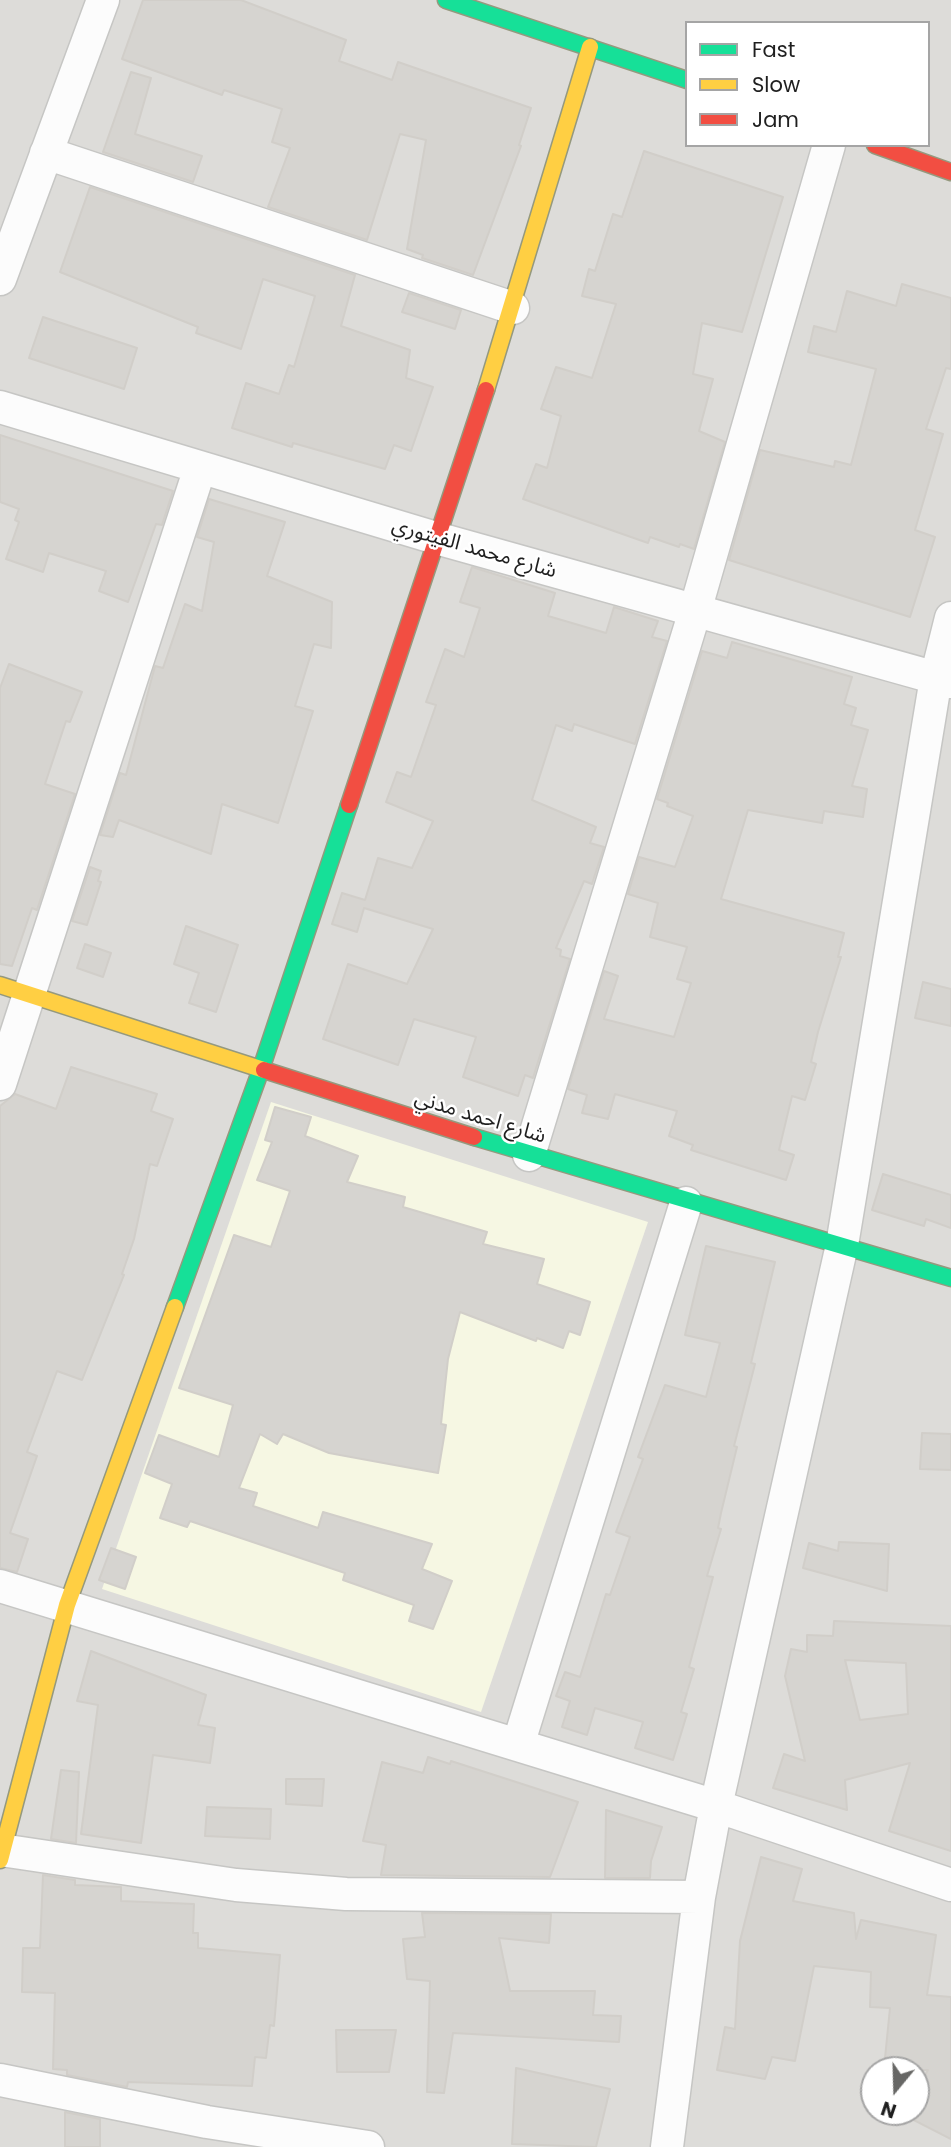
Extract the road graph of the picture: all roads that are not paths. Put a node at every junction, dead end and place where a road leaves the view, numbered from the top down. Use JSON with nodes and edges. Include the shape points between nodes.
{"nodes":[{"id":1,"x":103,"y":0,"type":"edge"},
{"id":2,"x":446,"y":0,"type":"edge"},
{"id":3,"x":590,"y":47,"type":"junction"},
{"id":4,"x":685,"y":79,"type":"edge"},
{"id":5,"x":828,"y":147,"type":"edge"},
{"id":6,"x":883,"y":147,"type":"edge"},
{"id":7,"x":46,"y":153,"type":"junction"},
{"id":8,"x":949,"y":163,"type":"edge"},
{"id":9,"x":0,"y":279,"type":"edge"},
{"id":10,"x":513,"y":308,"type":"junction"},
{"id":11,"x":0,"y":407,"type":"edge"},
{"id":12,"x":200,"y":468,"type":"junction"},
{"id":13,"x":436,"y":538,"type":"junction"},
{"id":14,"x":695,"y":611,"type":"junction"},
{"id":15,"x":951,"y":618,"type":"edge"},
{"id":16,"x":944,"y":680,"type":"edge"},
{"id":17,"x":0,"y":985,"type":"edge"},
{"id":18,"x":30,"y":995,"type":"junction"},
{"id":19,"x":261,"y":1072,"type":"junction"},
{"id":20,"x":0,"y":1084,"type":"edge"},
{"id":21,"x":529,"y":1156,"type":"junction"},
{"id":22,"x":686,"y":1203,"type":"junction"},
{"id":23,"x":842,"y":1245,"type":"junction"},
{"id":24,"x":951,"y":1278,"type":"edge"},
{"id":25,"x":0,"y":1586,"type":"edge"},
{"id":26,"x":67,"y":1605,"type":"junction"},
{"id":27,"x":518,"y":1745,"type":"junction"},
{"id":28,"x":716,"y":1807,"type":"junction"},
{"id":29,"x":1,"y":1855,"type":"edge"},
{"id":30,"x":951,"y":1885,"type":"edge"},
{"id":31,"x":699,"y":1897,"type":"junction"},
{"id":32,"x":0,"y":2080,"type":"edge"},
{"id":33,"x":368,"y":2147,"type":"edge"},
{"id":34,"x":667,"y":2147,"type":"edge"}],
"edges":[{"from":1,"to":7,"type":"street"},
{"from":2,"to":3,"type":"street"},
{"from":3,"to":4,"type":"street"},
{"from":3,"to":10,"type":"street"},
{"from":5,"to":14,"type":"street"},
{"from":6,"to":8,"type":"street"},
{"from":7,"to":9,"type":"street"},
{"from":7,"to":10,"type":"street"},
{"from":10,"to":13,"type":"street"},
{"from":11,"to":12,"type":"street","name":"شارع محمد الفيتوري"},
{"from":12,"to":13,"type":"street","name":"شارع محمد الفيتوري"},
{"from":12,"to":18,"type":"street"},
{"from":13,"to":14,"type":"street","name":"شارع محمد الفيتوري"},
{"from":13,"to":19,"type":"street"},
{"from":14,"to":16,"type":"street","name":"شارع محمد الفيتوري"},
{"from":14,"to":21,"type":"street"},
{"from":15,"to":16,"type":"street"},
{"from":16,"to":23,"type":"street"},
{"from":17,"to":18,"type":"street","name":"شارع احمد مدني"},
{"from":18,"to":19,"type":"street","name":"شارع احمد مدني"},
{"from":18,"to":20,"type":"street"},
{"from":19,"to":21,"type":"street","name":"شارع احمد مدني"},
{"from":19,"to":26,"type":"street"},
{"from":21,"to":22,"type":"street","name":"شارع احمد مدني"},
{"from":22,"to":23,"type":"street","name":"شارع احمد مدني"},
{"from":22,"to":27,"type":"street"},
{"from":23,"to":24,"type":"street","name":"شارع احمد مدني"},
{"from":23,"to":28,"type":"street"},
{"from":25,"to":26,"type":"street"},
{"from":26,"to":27,"type":"street"},
{"from":26,"to":29,"type":"street"},
{"from":27,"to":28,"type":"street"},
{"from":28,"to":30,"type":"street"},
{"from":28,"to":31,"type":"street"},
{"from":29,"to":31,"type":"street","via":[[346,1894]]},
{"from":31,"to":34,"type":"street"},
{"from":32,"to":33,"type":"street","via":[[207,2122]]}]}
